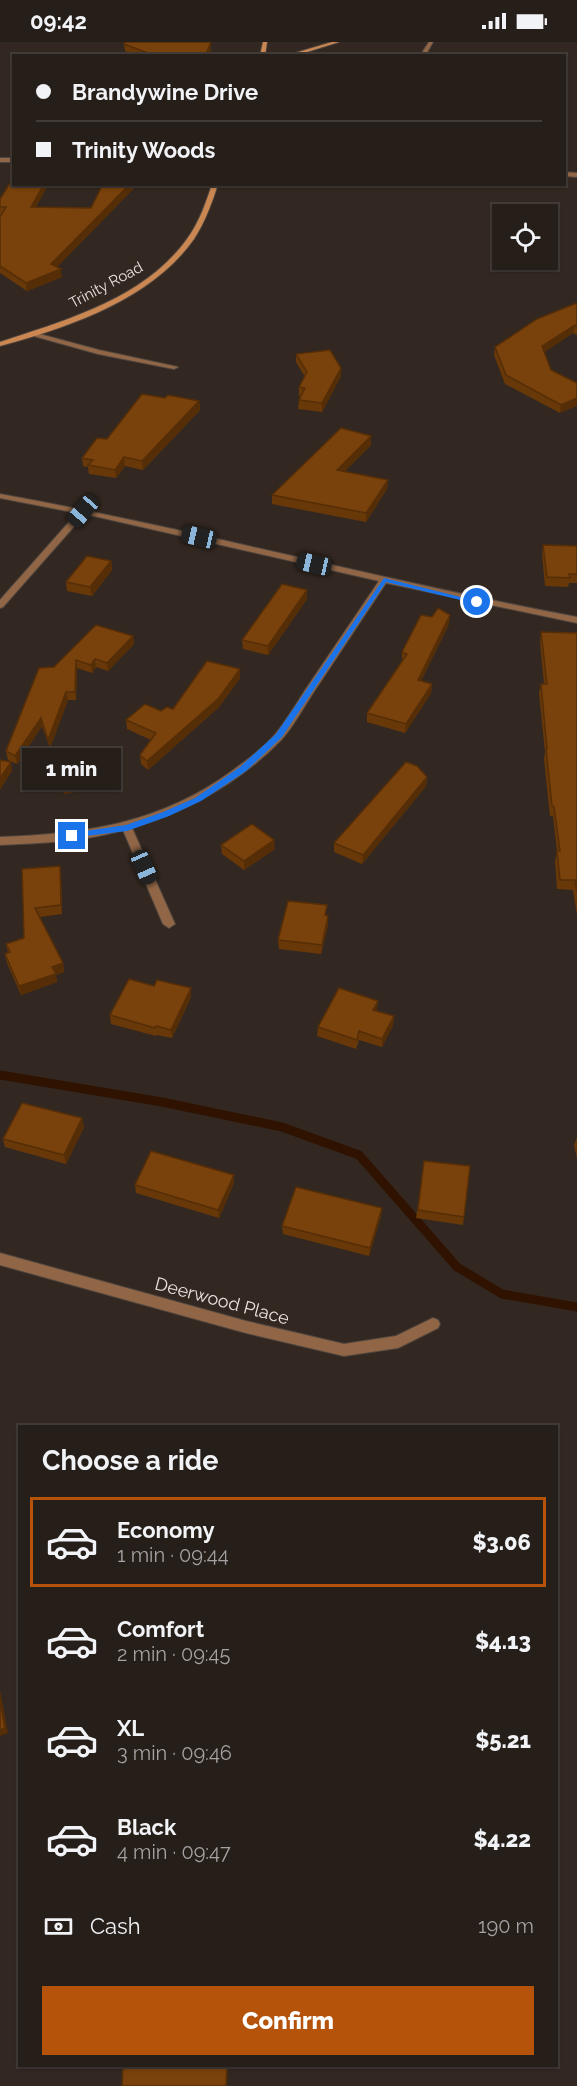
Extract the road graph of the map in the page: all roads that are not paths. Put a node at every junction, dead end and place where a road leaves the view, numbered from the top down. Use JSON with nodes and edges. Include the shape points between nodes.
{"nodes":[{"id":1,"x":337,"y":42,"type":"edge"},
{"id":2,"x":294,"y":54,"type":"edge"},
{"id":3,"x":214,"y":186,"type":"edge"},
{"id":4,"x":32,"y":334,"type":"junction"},
{"id":5,"x":0,"y":344,"type":"edge"},
{"id":6,"x":174,"y":367,"type":"dead end"},
{"id":7,"x":0,"y":496,"type":"edge"},
{"id":8,"x":83,"y":511,"type":"junction"},
{"id":9,"x":384,"y":580,"type":"junction"},
{"id":10,"x":0,"y":605,"type":"edge"},
{"id":11,"x":577,"y":620,"type":"edge"},
{"id":12,"x":127,"y":828,"type":"junction"},
{"id":13,"x":0,"y":841,"type":"edge"},
{"id":14,"x":170,"y":924,"type":"dead end"},
{"id":15,"x":0,"y":1259,"type":"edge"},
{"id":16,"x":432,"y":1324,"type":"dead end"}],
"edges":[{"from":1,"to":2,"type":"main road"},
{"from":3,"to":4,"type":"main road","name":"Trinity Road","via":[[192,236],[161,270],[96,309]]},
{"from":4,"to":5,"type":"main road","name":"Trinity Road"},
{"from":4,"to":6,"type":"street"},
{"from":7,"to":8,"type":"street"},
{"from":8,"to":9,"type":"street"},
{"from":8,"to":10,"type":"street"},
{"from":9,"to":11,"type":"street"},
{"from":9,"to":12,"type":"street","via":[[279,736],[262,753],[198,800]]},
{"from":12,"to":13,"type":"street"},
{"from":12,"to":14,"type":"street"},
{"from":15,"to":16,"type":"street","name":"Deerwood Place","via":[[344,1350],[398,1342]]}]}
